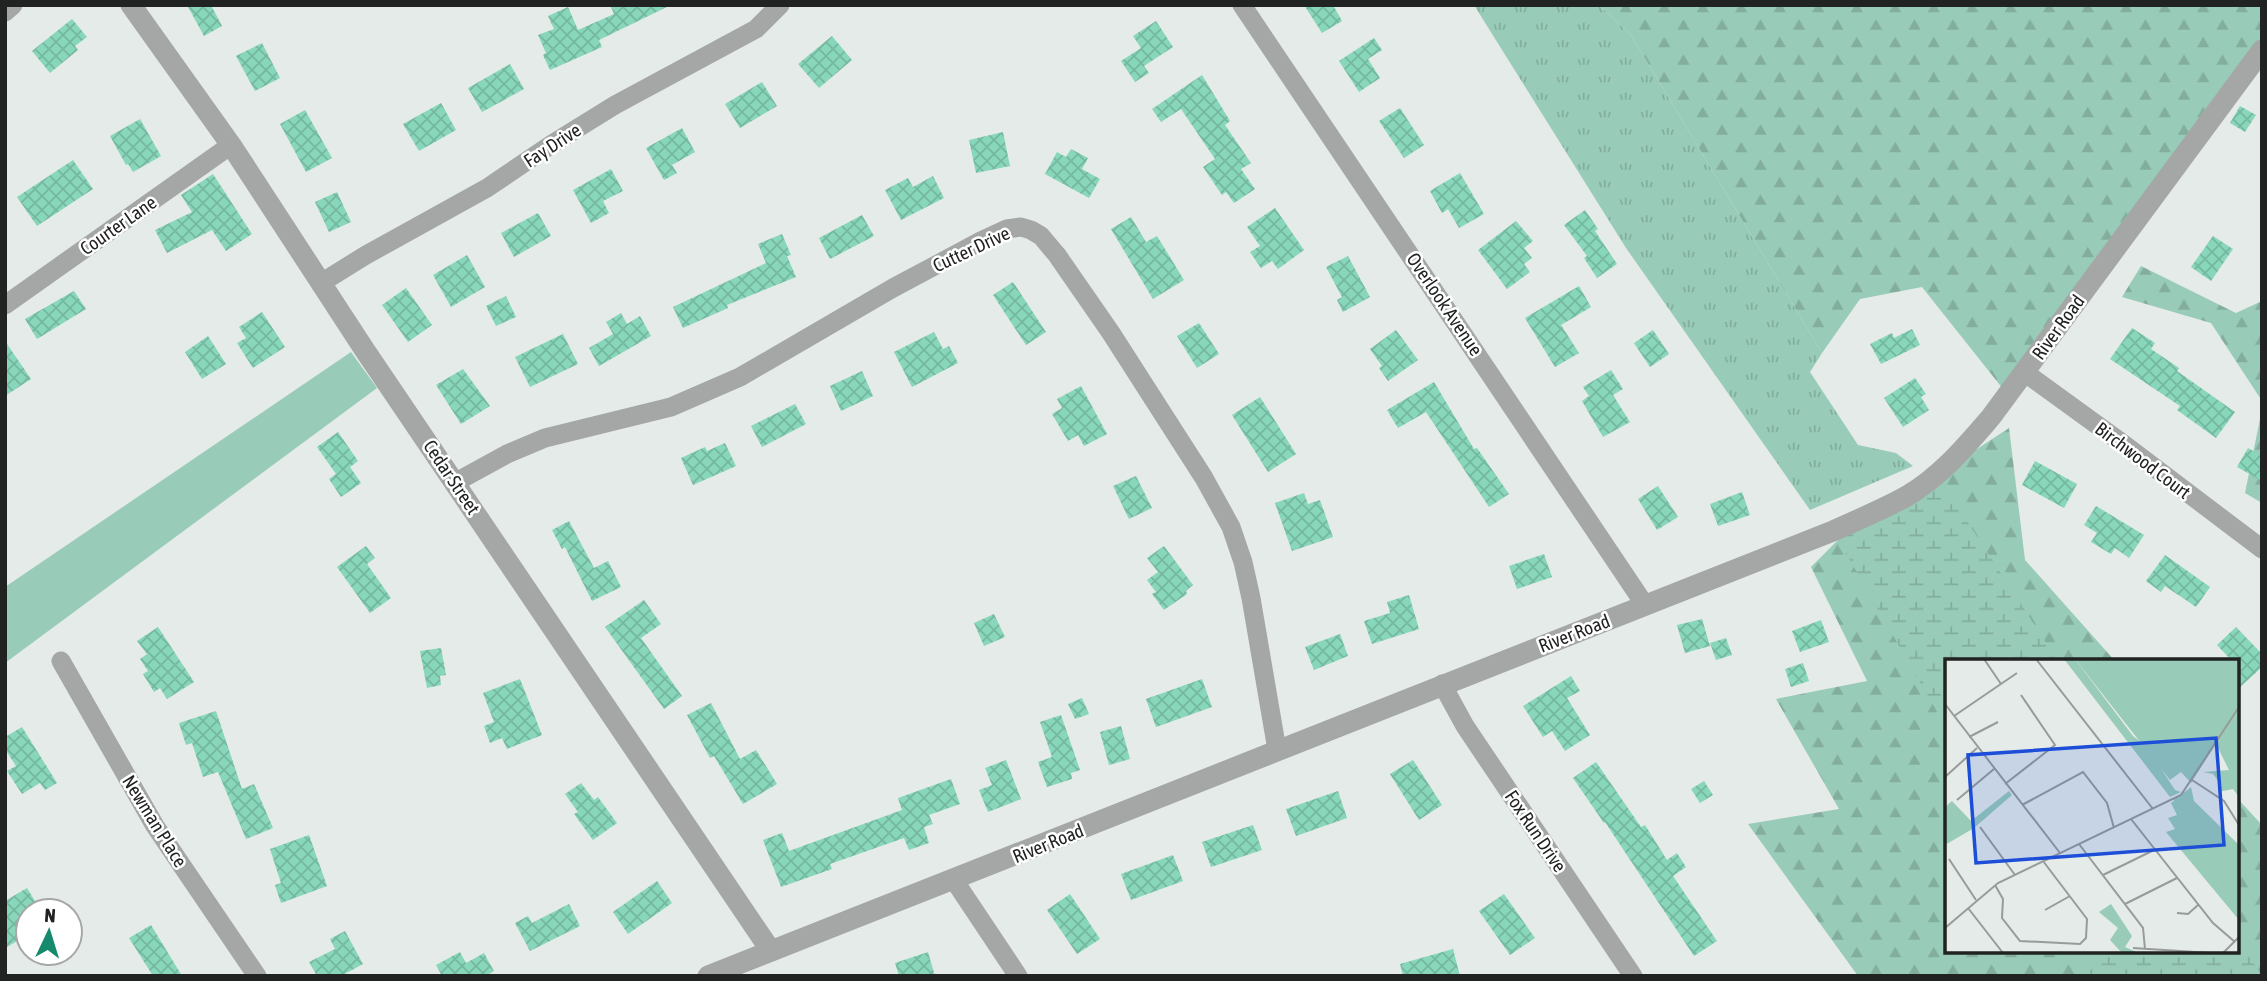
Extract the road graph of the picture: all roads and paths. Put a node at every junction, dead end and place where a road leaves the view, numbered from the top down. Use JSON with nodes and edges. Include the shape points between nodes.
{"nodes":[{"id":1,"x":13,"y":5,"type":"edge"},
{"id":2,"x":131,"y":5,"type":"edge"},
{"id":3,"x":780,"y":5,"type":"edge"},
{"id":4,"x":1242,"y":5,"type":"edge"},
{"id":5,"x":5,"y":12,"type":"edge"},
{"id":6,"x":2262,"y":50,"type":"edge"},
{"id":7,"x":231,"y":145,"type":"junction"},
{"id":8,"x":321,"y":283,"type":"junction"},
{"id":9,"x":5,"y":305,"type":"edge"},
{"id":10,"x":2024,"y":372,"type":"junction"},
{"id":11,"x":456,"y":482,"type":"junction"},
{"id":12,"x":2262,"y":549,"type":"edge"},
{"id":13,"x":1645,"y":605,"type":"junction"},
{"id":14,"x":61,"y":661,"type":"dead end"},
{"id":15,"x":1442,"y":684,"type":"junction"},
{"id":16,"x":1278,"y":750,"type":"junction"},
{"id":17,"x":954,"y":880,"type":"junction"},
{"id":18,"x":771,"y":951,"type":"junction"},
{"id":19,"x":257,"y":976,"type":"edge"},
{"id":20,"x":708,"y":976,"type":"edge"},
{"id":21,"x":1018,"y":976,"type":"edge"},
{"id":22,"x":1633,"y":976,"type":"edge"}],
"edges":[{"from":1,"to":5,"type":"street"},
{"from":2,"to":7,"type":"street","name":"Cedar Street"},
{"from":3,"to":8,"type":"street","name":"Fay Drive","via":[[755,29],[615,105],[487,188]]},
{"from":4,"to":13,"type":"street","name":"Overlook Avenue"},
{"from":6,"to":10,"type":"street","name":"River Road"},
{"from":7,"to":8,"type":"street","name":"Cedar Street"},
{"from":7,"to":9,"type":"street","name":"Courter Lane"},
{"from":8,"to":11,"type":"street","name":"Cedar Street"},
{"from":10,"to":12,"type":"street","name":"Birchwood Court"},
{"from":10,"to":13,"type":"street","name":"River Road","via":[[1958,455],[1907,496],[1833,531]]},
{"from":11,"to":16,"type":"street","name":"Cutter Drive","via":[[545,438],[671,407],[728,382],[981,241],[1007,229],[1031,230],[1057,255],[1111,333],[1231,527],[1243,562]]},
{"from":11,"to":18,"type":"street","name":"Cedar Street"},
{"from":13,"to":15,"type":"street","name":"River Road"},
{"from":14,"to":19,"type":"street","name":"Newman Place","via":[[155,826]]},
{"from":15,"to":16,"type":"street","name":"River Road"},
{"from":15,"to":22,"type":"street","name":"Fox Run Drive","via":[[1465,726]]},
{"from":16,"to":17,"type":"street","name":"River Road"},
{"from":17,"to":18,"type":"street","name":"River Road"},
{"from":17,"to":21,"type":"street"},
{"from":18,"to":20,"type":"street","name":"River Road"}]}
